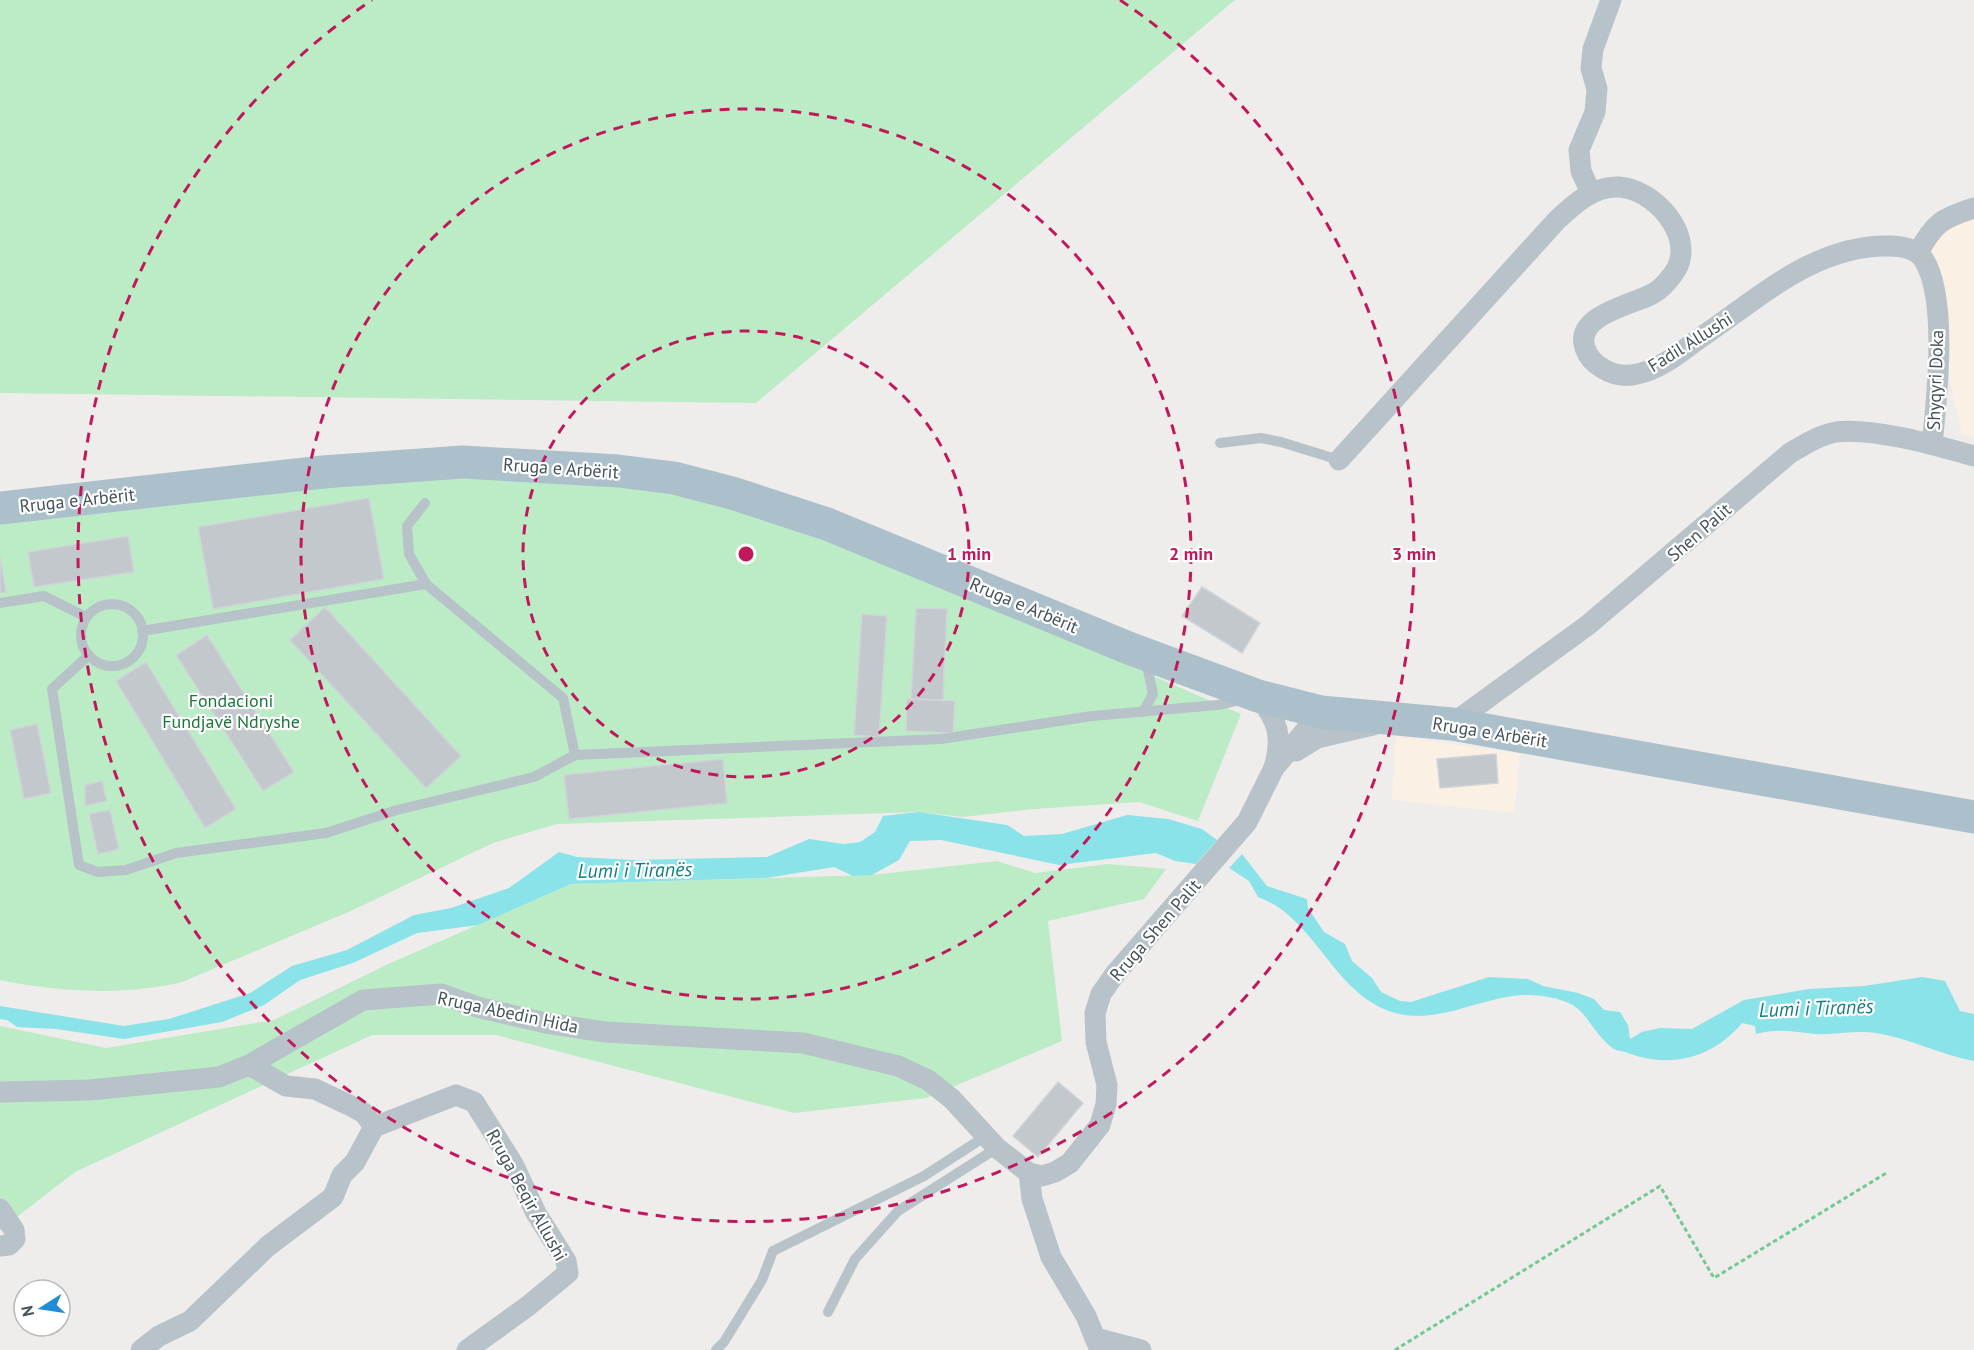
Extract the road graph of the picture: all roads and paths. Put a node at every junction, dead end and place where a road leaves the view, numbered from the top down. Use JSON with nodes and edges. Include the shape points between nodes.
{"nodes":[{"id":1,"x":1611,"y":0,"type":"edge"},
{"id":2,"x":1591,"y":193,"type":"junction"},
{"id":3,"x":1974,"y":208,"type":"edge"},
{"id":4,"x":1918,"y":253,"type":"junction"},
{"id":5,"x":1220,"y":443,"type":"dead end"},
{"id":6,"x":1932,"y":444,"type":"junction"},
{"id":7,"x":1974,"y":456,"type":"edge"},
{"id":8,"x":1339,"y":460,"type":"joint"},
{"id":9,"x":425,"y":503,"type":"dead end"},
{"id":10,"x":0,"y":508,"type":"edge"},
{"id":11,"x":426,"y":584,"type":"junction"},
{"id":12,"x":0,"y":603,"type":"edge"},
{"id":13,"x":86,"y":617,"type":"junction"},
{"id":14,"x":142,"y":631,"type":"junction"},
{"id":15,"x":1144,"y":654,"type":"junction"},
{"id":16,"x":88,"y":655,"type":"junction"},
{"id":17,"x":1258,"y":696,"type":"junction"},
{"id":18,"x":1143,"y":712,"type":"junction"},
{"id":19,"x":1321,"y":712,"type":"junction"},
{"id":20,"x":1401,"y":719,"type":"junction"},
{"id":21,"x":1452,"y":724,"type":"junction"},
{"id":22,"x":574,"y":755,"type":"junction"},
{"id":23,"x":1274,"y":768,"type":"junction"},
{"id":24,"x":1974,"y":817,"type":"edge"},
{"id":25,"x":249,"y":1065,"type":"junction"},
{"id":26,"x":4,"y":1096,"type":"edge"},
{"id":27,"x":374,"y":1127,"type":"junction"},
{"id":28,"x":991,"y":1142,"type":"junction"},
{"id":29,"x":1888,"y":1172,"type":"dead end"},
{"id":30,"x":1029,"y":1173,"type":"junction"},
{"id":31,"x":0,"y":1209,"type":"edge"},
{"id":32,"x":0,"y":1246,"type":"edge"},
{"id":33,"x":828,"y":1312,"type":"dead end"},
{"id":34,"x":1098,"y":1344,"type":"edge"},
{"id":35,"x":141,"y":1350,"type":"edge"},
{"id":36,"x":468,"y":1350,"type":"edge"},
{"id":37,"x":716,"y":1350,"type":"edge"},
{"id":38,"x":1141,"y":1350,"type":"edge"},
{"id":39,"x":1395,"y":1350,"type":"edge"}],
"edges":[{"from":1,"to":2,"type":"street","via":[[1593,49],[1591,68],[1598,89],[1596,112],[1579,150],[1581,171]]},
{"from":2,"to":4,"type":"street","name":"Fadil Allushi","via":[[1620,187],[1635,192],[1655,203],[1668,217],[1680,241],[1679,262],[1667,281],[1654,293],[1602,315],[1585,334],[1587,355],[1611,374],[1639,374],[1654,368],[1788,277],[1829,255],[1884,246]]},
{"from":2,"to":8,"type":"street","name":"Fadil Allushi","via":[[1574,204],[1525,253]]},
{"from":3,"to":4,"type":"street","via":[[1944,218],[1930,230]]},
{"from":4,"to":6,"type":"street","name":"Shyqyri Doka","via":[[1924,258],[1933,284],[1940,348]]},
{"from":5,"to":8,"type":"lane","via":[[1261,438]]},
{"from":6,"to":7,"type":"street","name":"Shen Palit"},
{"from":6,"to":21,"type":"street","name":"Shen Palit","via":[[1837,432],[1815,438],[1790,453],[1588,626]]},
{"from":9,"to":11,"type":"lane","via":[[407,526],[409,554]]},
{"from":10,"to":15,"type":"main road","name":"Rruga e Arbërit","via":[[322,472],[462,462],[674,478],[827,524]]},
{"from":11,"to":14,"type":"lane"},
{"from":11,"to":22,"type":"lane","via":[[563,698]]},
{"from":12,"to":13,"type":"lane","via":[[44,596]]},
{"from":13,"to":14,"type":"lane","via":[[103,605],[124,606],[139,621]]},
{"from":13,"to":16,"type":"lane","via":[[81,637]]},
{"from":14,"to":16,"type":"lane","via":[[139,650],[124,663],[105,665]]},
{"from":15,"to":17,"type":"main road","name":"Rruga e Arbërit"},
{"from":15,"to":18,"type":"lane","via":[[1153,694]]},
{"from":16,"to":22,"type":"lane","via":[[52,689],[79,864],[98,872],[126,870],[176,853],[326,833],[397,810],[534,777]]},
{"from":17,"to":18,"type":"lane","via":[[1218,705]]},
{"from":17,"to":19,"type":"main road","name":"Rruga e Arbërit"},
{"from":17,"to":23,"type":"street","via":[[1275,719],[1278,746]]},
{"from":18,"to":22,"type":"lane","via":[[1036,723],[941,740]]},
{"from":19,"to":20,"type":"main road","name":"Rruga e Arbërit"},
{"from":19,"to":23,"type":"street","name":"Rruga Shen Palit"},
{"from":20,"to":21,"type":"main road","name":"Rruga e Arbërit"},
{"from":20,"to":23,"type":"street","via":[[1317,738]]},
{"from":21,"to":24,"type":"main road","name":"Rruga e Arbërit"},
{"from":23,"to":30,"type":"street","name":"Rruga Shen Palit","via":[[1247,822],[1101,994],[1094,1028],[1107,1085],[1100,1125],[1070,1163],[1042,1176]]},
{"from":25,"to":26,"type":"street","name":"Rruga Abedin Hida","via":[[219,1077],[188,1082]]},
{"from":25,"to":27,"type":"street","via":[[286,1086],[315,1089],[353,1107],[364,1113]]},
{"from":25,"to":28,"type":"street","name":"Rruga Abedin Hida","via":[[363,1000],[441,994],[546,1023],[606,1032],[803,1043],[855,1054],[898,1066],[928,1080],[952,1099]]},
{"from":27,"to":35,"type":"street","via":[[355,1162],[342,1175],[333,1197],[268,1246],[190,1321]]},
{"from":27,"to":36,"type":"street","name":"Rruga Beqir Allushi","via":[[456,1095],[474,1102],[566,1261],[568,1273]]},
{"from":28,"to":30,"type":"street","name":"Rruga Abedin Hida"},
{"from":28,"to":33,"type":"lane","via":[[898,1211],[855,1259]]},
{"from":28,"to":37,"type":"lane","via":[[773,1251],[762,1280]]},
{"from":29,"to":39,"type":"path","via":[[1714,1278],[1660,1186]]},
{"from":30,"to":34,"type":"street","via":[[1032,1199],[1051,1257]]},
{"from":31,"to":32,"type":"street","via":[[14,1230],[15,1239]]},
{"from":34,"to":38,"type":"street"}]}
